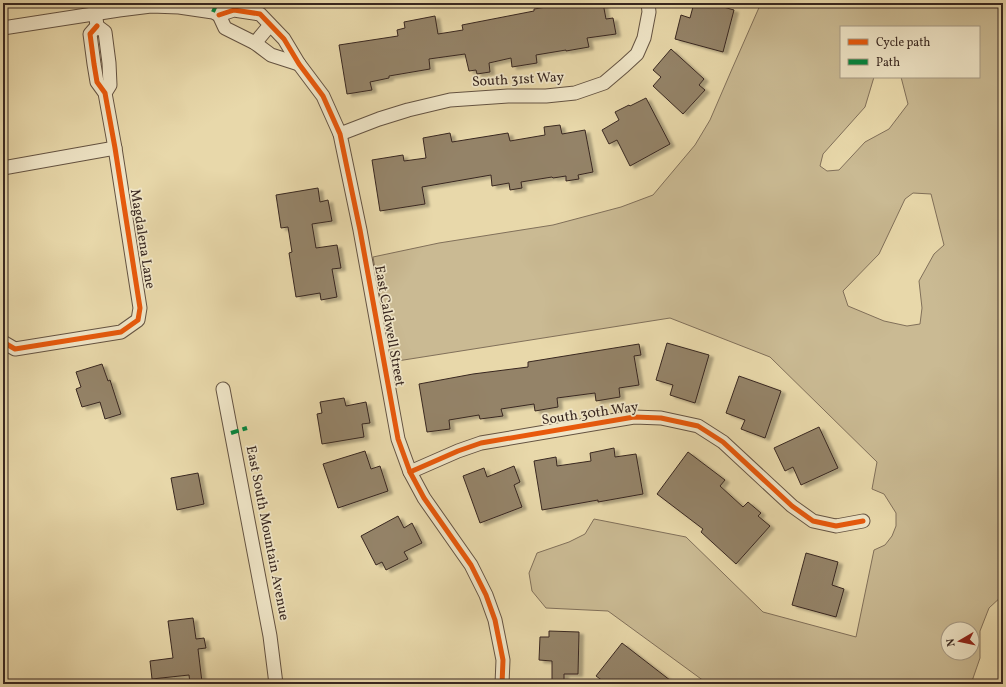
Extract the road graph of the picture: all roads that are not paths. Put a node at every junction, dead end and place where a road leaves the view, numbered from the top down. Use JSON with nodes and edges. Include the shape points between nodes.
{"nodes":[{"id":1,"x":648,"y":3,"type":"edge"},
{"id":2,"x":219,"y":15,"type":"junction"},
{"id":3,"x":96,"y":20,"type":"junction"},
{"id":4,"x":270,"y":25,"type":"junction"},
{"id":5,"x":3,"y":28,"type":"edge"},
{"id":6,"x":255,"y":43,"type":"junction"},
{"id":7,"x":299,"y":64,"type":"junction"},
{"id":8,"x":109,"y":65,"type":"junction"},
{"id":9,"x":94,"y":67,"type":"junction"},
{"id":10,"x":105,"y":93,"type":"junction"},
{"id":11,"x":340,"y":134,"type":"junction"},
{"id":12,"x":115,"y":148,"type":"junction"},
{"id":13,"x":3,"y":168,"type":"edge"},
{"id":14,"x":3,"y":342,"type":"edge"},
{"id":15,"x":223,"y":389,"type":"dead end"},
{"id":16,"x":410,"y":472,"type":"junction"},
{"id":17,"x":863,"y":521,"type":"dead end"},
{"id":18,"x":276,"y":684,"type":"edge"},
{"id":19,"x":502,"y":684,"type":"edge"}],
"edges":[{"from":1,"to":11,"type":"street","name":"South 31st Way","via":[[649,12],[644,38],[636,54],[604,83],[575,93],[450,100],[408,110]]},
{"from":2,"to":3,"type":"street","via":[[179,7],[151,6]]},
{"from":2,"to":4,"type":"street","name":"East Caldwell Street","via":[[234,10],[260,14]]},
{"from":2,"to":6,"type":"street","via":[[225,28]]},
{"from":3,"to":5,"type":"street"},
{"from":3,"to":8,"type":"street","name":"Magdalena Lane","via":[[105,32]]},
{"from":3,"to":9,"type":"street","name":"Magdalena Lane","via":[[90,34]]},
{"from":4,"to":6,"type":"street"},
{"from":4,"to":7,"type":"street","name":"East Caldwell Street","via":[[284,38]]},
{"from":6,"to":7,"type":"street","via":[[271,55]]},
{"from":7,"to":11,"type":"street","name":"East Caldwell Street","via":[[324,96]]},
{"from":8,"to":9,"type":"street"},
{"from":8,"to":10,"type":"street","name":"Magdalena Lane","via":[[110,84]]},
{"from":9,"to":10,"type":"street","name":"Magdalena Lane","via":[[97,82]]},
{"from":10,"to":12,"type":"street","name":"Magdalena Lane"},
{"from":11,"to":16,"type":"street","name":"East Caldwell Street","via":[[398,439]]},
{"from":12,"to":13,"type":"street"},
{"from":12,"to":14,"type":"street","name":"Magdalena Lane","via":[[140,308],[138,320],[121,332],[15,349]]},
{"from":15,"to":18,"type":"street","name":"East South Mountain Avenue","via":[[270,636]]},
{"from":16,"to":17,"type":"street","name":"South 30th Way","via":[[481,443],[634,417],[660,418],[698,426],[723,442],[792,506],[813,521],[836,526]]},
{"from":16,"to":19,"type":"street","name":"East Caldwell Street","via":[[424,498],[471,565],[486,595],[495,620],[503,660]]}]}
